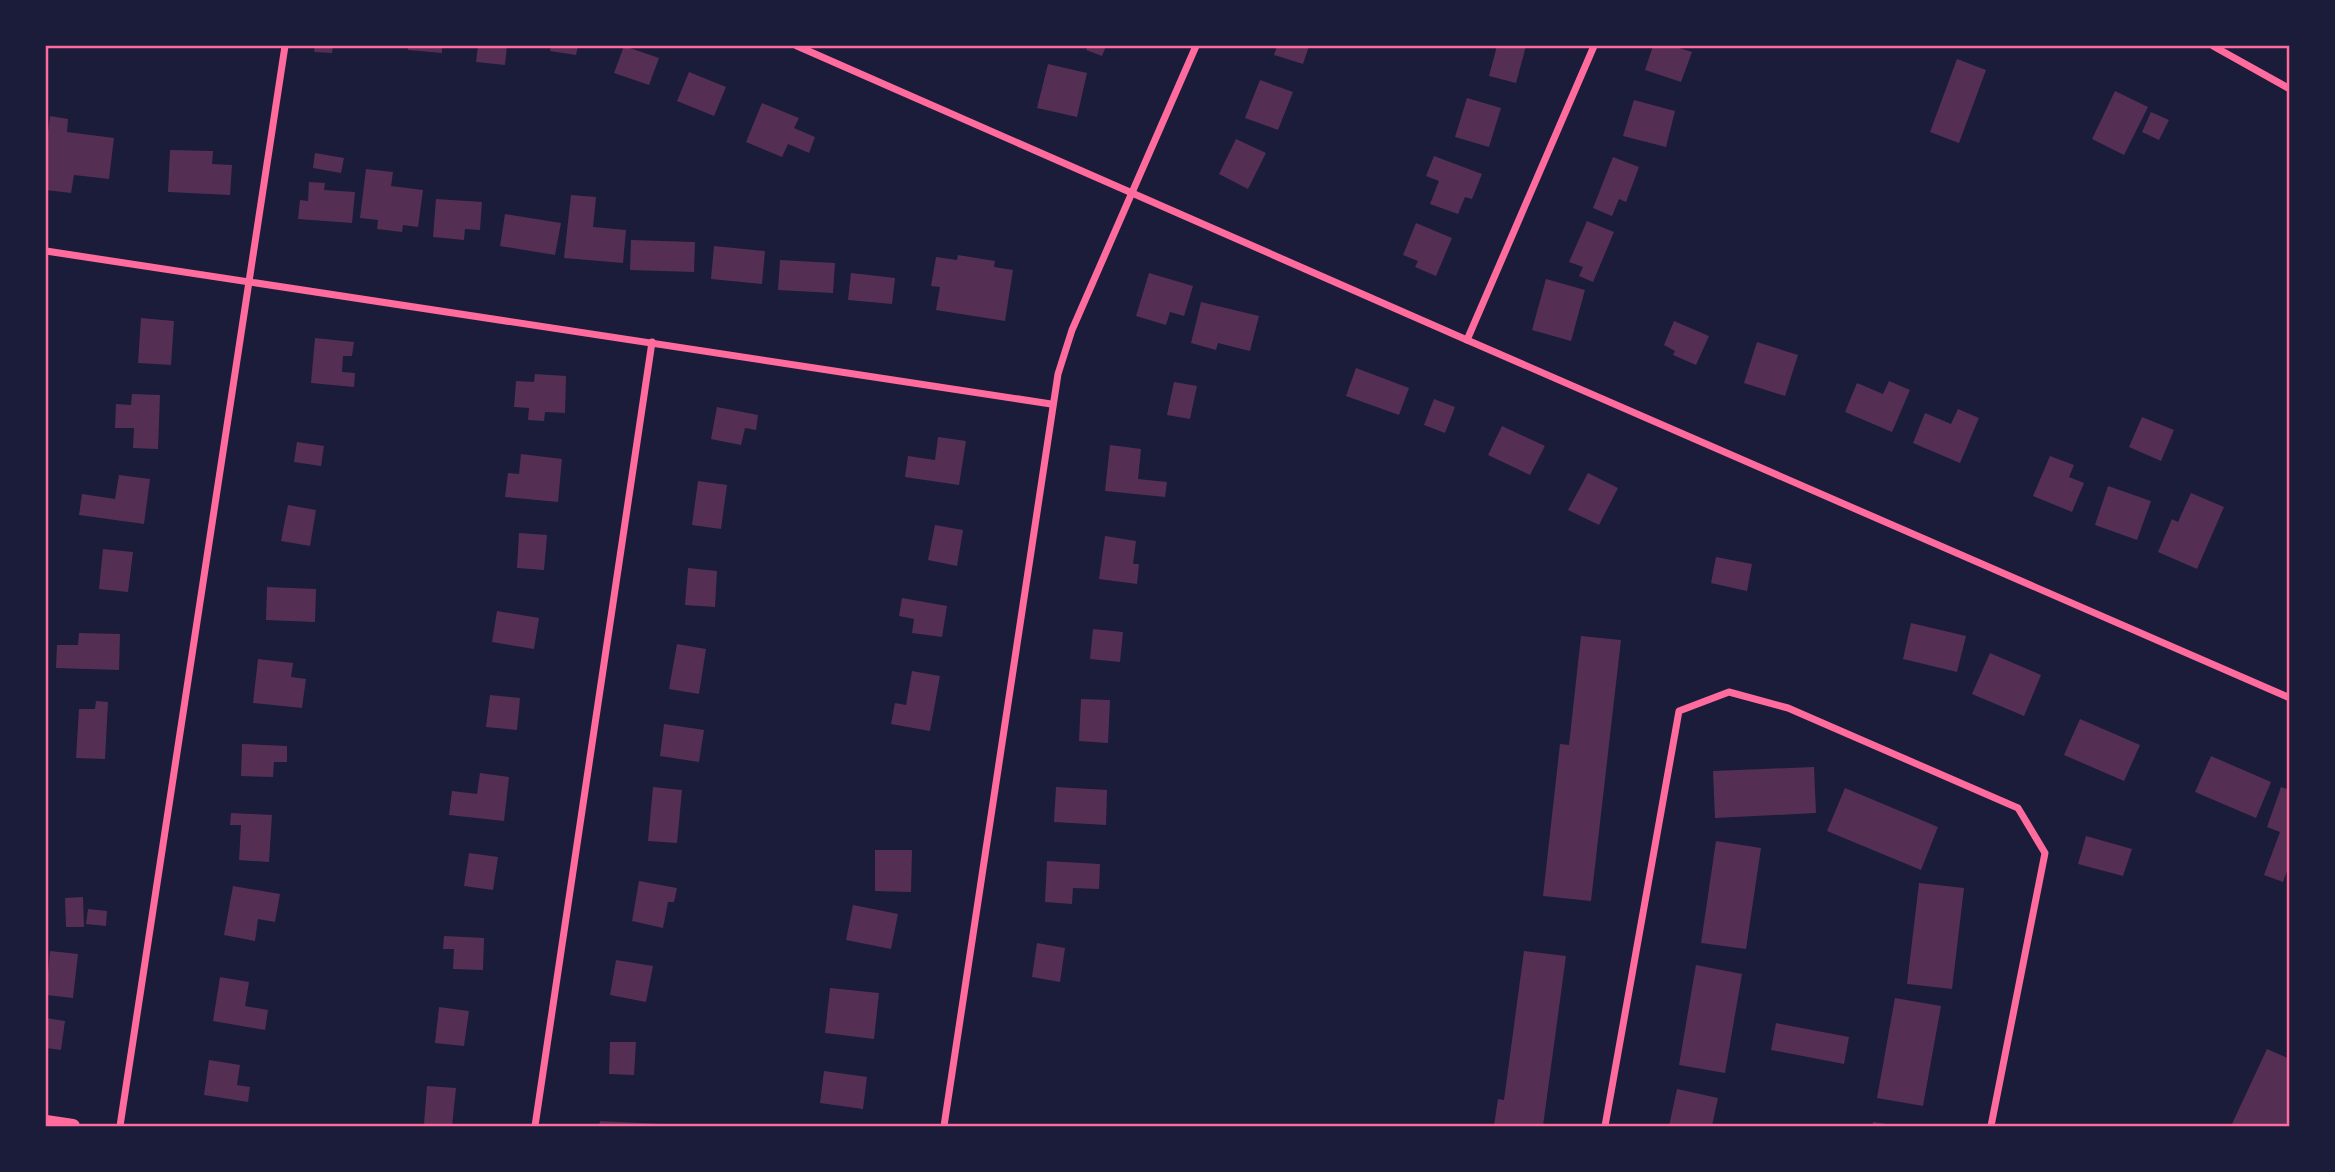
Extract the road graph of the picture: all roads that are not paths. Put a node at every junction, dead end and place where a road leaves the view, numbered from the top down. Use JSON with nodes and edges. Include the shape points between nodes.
{"nodes":[{"id":1,"x":285,"y":46,"type":"edge"},
{"id":2,"x":797,"y":46,"type":"edge"},
{"id":3,"x":1196,"y":46,"type":"edge"},
{"id":4,"x":1594,"y":46,"type":"edge"},
{"id":5,"x":2213,"y":46,"type":"edge"},
{"id":6,"x":2290,"y":89,"type":"edge"},
{"id":7,"x":1132,"y":194,"type":"junction"},
{"id":8,"x":46,"y":251,"type":"edge"},
{"id":9,"x":249,"y":284,"type":"junction"},
{"id":10,"x":1466,"y":341,"type":"junction"},
{"id":11,"x":652,"y":342,"type":"junction"},
{"id":12,"x":1051,"y":404,"type":"junction"},
{"id":13,"x":2290,"y":698,"type":"edge"},
{"id":14,"x":46,"y":1122,"type":"edge"},
{"id":15,"x":73,"y":1126,"type":"edge"},
{"id":16,"x":120,"y":1126,"type":"edge"},
{"id":17,"x":535,"y":1126,"type":"edge"},
{"id":18,"x":944,"y":1126,"type":"edge"},
{"id":19,"x":1605,"y":1126,"type":"edge"},
{"id":20,"x":1991,"y":1126,"type":"edge"}],
"edges":[{"from":1,"to":9,"type":"street"},
{"from":2,"to":7,"type":"street"},
{"from":3,"to":7,"type":"street"},
{"from":4,"to":10,"type":"street"},
{"from":5,"to":6,"type":"street"},
{"from":7,"to":10,"type":"street"},
{"from":7,"to":12,"type":"street","via":[[1072,330]]},
{"from":8,"to":9,"type":"street"},
{"from":9,"to":11,"type":"street"},
{"from":9,"to":16,"type":"street"},
{"from":10,"to":13,"type":"street"},
{"from":11,"to":12,"type":"street"},
{"from":11,"to":17,"type":"street"},
{"from":12,"to":18,"type":"street"},
{"from":14,"to":15,"type":"main road"},
{"from":19,"to":20,"type":"street","via":[[1679,712],[1729,692],[1788,708],[2018,808],[2045,853]]}]}
